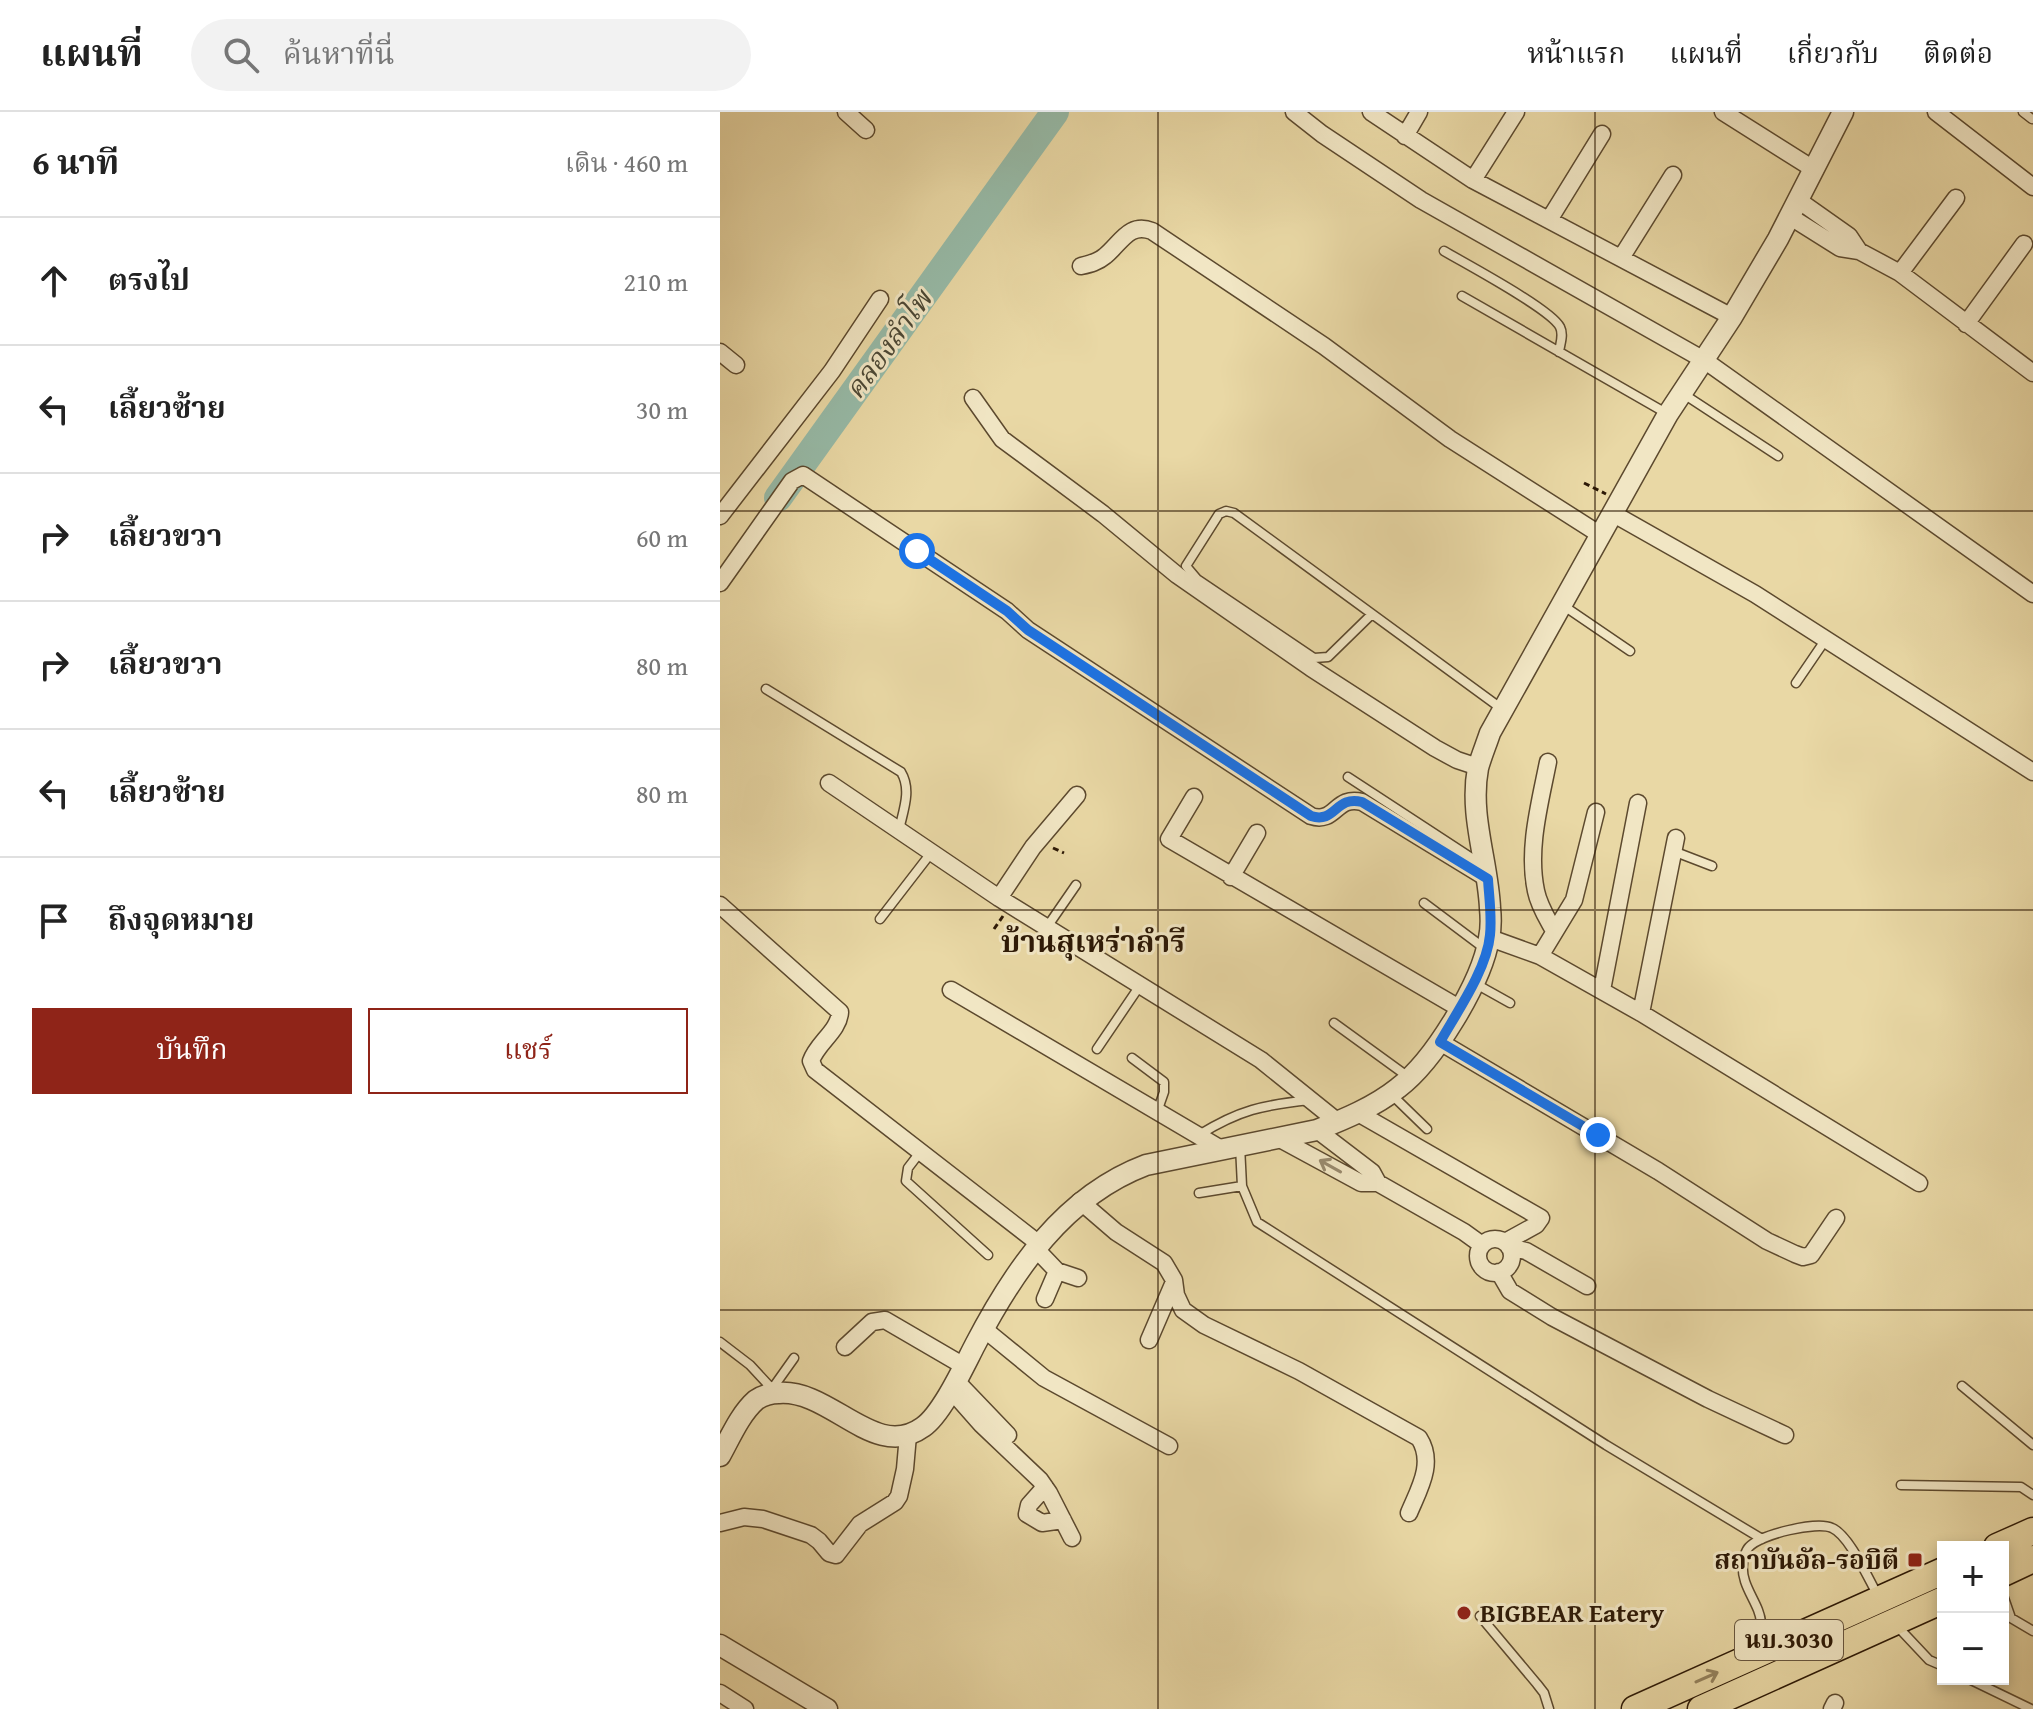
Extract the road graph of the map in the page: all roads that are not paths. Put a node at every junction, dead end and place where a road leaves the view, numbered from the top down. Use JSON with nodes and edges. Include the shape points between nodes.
{"nodes":[{"id":1,"x":846,"y":112,"type":"edge"},
{"id":2,"x":1294,"y":112,"type":"edge"},
{"id":3,"x":1371,"y":112,"type":"edge"},
{"id":4,"x":1419,"y":112,"type":"edge"},
{"id":5,"x":1516,"y":112,"type":"edge"},
{"id":6,"x":1723,"y":112,"type":"edge"},
{"id":7,"x":1843,"y":112,"type":"edge"},
{"id":8,"x":1936,"y":112,"type":"edge"},
{"id":9,"x":2023,"y":112,"type":"edge"},
{"id":10,"x":2032,"y":119,"type":"edge"},
{"id":11,"x":866,"y":130,"type":"dead end"},
{"id":12,"x":1602,"y":134,"type":"dead end"},
{"id":13,"x":1405,"y":136,"type":"junction"},
{"id":14,"x":1815,"y":170,"type":"junction"},
{"id":15,"x":1673,"y":175,"type":"dead end"},
{"id":16,"x":1473,"y":180,"type":"junction"},
{"id":17,"x":2033,"y":187,"type":"edge"},
{"id":18,"x":1956,"y":198,"type":"dead end"},
{"id":19,"x":1794,"y":208,"type":"junction"},
{"id":20,"x":1549,"y":220,"type":"junction"},
{"id":21,"x":2024,"y":244,"type":"dead end"},
{"id":22,"x":1444,"y":251,"type":"dead end"},
{"id":23,"x":1621,"y":258,"type":"junction"},
{"id":24,"x":1081,"y":266,"type":"dead end"},
{"id":25,"x":1900,"y":273,"type":"junction"},
{"id":26,"x":1462,"y":296,"type":"dead end"},
{"id":27,"x":880,"y":299,"type":"dead end"},
{"id":28,"x":1732,"y":317,"type":"junction"},
{"id":29,"x":1966,"y":324,"type":"junction"},
{"id":30,"x":720,"y":352,"type":"edge"},
{"id":31,"x":1559,"y":352,"type":"junction"},
{"id":32,"x":1704,"y":360,"type":"junction"},
{"id":33,"x":736,"y":365,"type":"dead end"},
{"id":34,"x":2032,"y":371,"type":"edge"},
{"id":35,"x":1682,"y":393,"type":"junction"},
{"id":36,"x":973,"y":398,"type":"dead end"},
{"id":37,"x":1668,"y":414,"type":"junction"},
{"id":38,"x":1778,"y":456,"type":"dead end"},
{"id":39,"x":1616,"y":507,"type":"junction"},
{"id":40,"x":720,"y":516,"type":"edge"},
{"id":41,"x":1599,"y":534,"type":"junction"},
{"id":42,"x":720,"y":583,"type":"edge"},
{"id":43,"x":2033,"y":594,"type":"edge"},
{"id":44,"x":1561,"y":604,"type":"junction"},
{"id":45,"x":1372,"y":614,"type":"junction"},
{"id":46,"x":1826,"y":639,"type":"junction"},
{"id":47,"x":1630,"y":651,"type":"dead end"},
{"id":48,"x":1796,"y":683,"type":"dead end"},
{"id":49,"x":766,"y":689,"type":"dead end"},
{"id":50,"x":1503,"y":710,"type":"junction"},
{"id":51,"x":1548,"y":762,"type":"dead end"},
{"id":52,"x":1478,"y":767,"type":"junction"},
{"id":53,"x":2033,"y":772,"type":"edge"},
{"id":54,"x":1348,"y":777,"type":"dead end"},
{"id":55,"x":829,"y":783,"type":"dead end"},
{"id":56,"x":1077,"y":795,"type":"dead end"},
{"id":57,"x":1194,"y":797,"type":"dead end"},
{"id":58,"x":1638,"y":803,"type":"dead end"},
{"id":59,"x":1596,"y":812,"type":"dead end"},
{"id":60,"x":899,"y":830,"type":"junction"},
{"id":61,"x":1257,"y":833,"type":"dead end"},
{"id":62,"x":1674,"y":845,"type":"joint"},
{"id":63,"x":932,"y":852,"type":"junction"},
{"id":64,"x":1712,"y":866,"type":"dead end"},
{"id":65,"x":1487,"y":873,"type":"junction"},
{"id":66,"x":1231,"y":877,"type":"junction"},
{"id":67,"x":1076,"y":885,"type":"dead end"},
{"id":68,"x":999,"y":898,"type":"junction"},
{"id":69,"x":1424,"y":903,"type":"dead end"},
{"id":70,"x":720,"y":905,"type":"edge"},
{"id":71,"x":880,"y":919,"type":"dead end"},
{"id":72,"x":1047,"y":927,"type":"junction"},
{"id":73,"x":1554,"y":931,"type":"junction"},
{"id":74,"x":1488,"y":944,"type":"junction"},
{"id":75,"x":1540,"y":956,"type":"junction"},
{"id":76,"x":1472,"y":982,"type":"junction"},
{"id":77,"x":1141,"y":984,"type":"junction"},
{"id":78,"x":951,"y":990,"type":"dead end"},
{"id":79,"x":1602,"y":990,"type":"junction"},
{"id":80,"x":1510,"y":1003,"type":"dead end"},
{"id":81,"x":1459,"y":1008,"type":"junction"},
{"id":82,"x":1641,"y":1013,"type":"junction"},
{"id":83,"x":1334,"y":1023,"type":"dead end"},
{"id":84,"x":1440,"y":1042,"type":"junction"},
{"id":85,"x":1097,"y":1049,"type":"dead end"},
{"id":86,"x":1132,"y":1058,"type":"dead end"},
{"id":87,"x":1410,"y":1078,"type":"junction"},
{"id":88,"x":1391,"y":1094,"type":"junction"},
{"id":89,"x":1313,"y":1100,"type":"junction"},
{"id":90,"x":1157,"y":1112,"type":"junction"},
{"id":91,"x":1358,"y":1113,"type":"junction"},
{"id":92,"x":1338,"y":1122,"type":"junction"},
{"id":93,"x":1427,"y":1129,"type":"dead end"},
{"id":94,"x":1317,"y":1130,"type":"junction"},
{"id":95,"x":1198,"y":1136,"type":"junction"},
{"id":96,"x":1278,"y":1138,"type":"junction"},
{"id":97,"x":1230,"y":1147,"type":"junction"},
{"id":98,"x":921,"y":1151,"type":"junction"},
{"id":99,"x":1378,"y":1183,"type":"junction"},
{"id":100,"x":1919,"y":1183,"type":"dead end"},
{"id":101,"x":1242,"y":1186,"type":"junction"},
{"id":102,"x":1199,"y":1193,"type":"dead end"},
{"id":103,"x":1080,"y":1201,"type":"junction"},
{"id":104,"x":1836,"y":1218,"type":"dead end"},
{"id":105,"x":1482,"y":1245,"type":"junction"},
{"id":106,"x":1507,"y":1245,"type":"junction"},
{"id":107,"x":1036,"y":1246,"type":"junction"},
{"id":108,"x":988,"y":1255,"type":"dead end"},
{"id":109,"x":1057,"y":1271,"type":"junction"},
{"id":110,"x":1499,"y":1272,"type":"junction"},
{"id":111,"x":1078,"y":1278,"type":"dead end"},
{"id":112,"x":1174,"y":1280,"type":"junction"},
{"id":113,"x":1587,"y":1286,"type":"dead end"},
{"id":114,"x":1045,"y":1299,"type":"dead end"},
{"id":115,"x":984,"y":1329,"type":"junction"},
{"id":116,"x":1149,"y":1340,"type":"dead end"},
{"id":117,"x":720,"y":1342,"type":"edge"},
{"id":118,"x":845,"y":1347,"type":"dead end"},
{"id":119,"x":794,"y":1358,"type":"dead end"},
{"id":120,"x":957,"y":1379,"type":"junction"},
{"id":121,"x":1962,"y":1386,"type":"dead end"},
{"id":122,"x":775,"y":1391,"type":"junction"},
{"id":123,"x":908,"y":1435,"type":"junction"},
{"id":124,"x":1008,"y":1435,"type":"dead end"},
{"id":125,"x":1785,"y":1435,"type":"dead end"},
{"id":126,"x":2033,"y":1445,"type":"edge"},
{"id":127,"x":1169,"y":1446,"type":"dead end"},
{"id":128,"x":720,"y":1456,"type":"edge"},
{"id":129,"x":1901,"y":1485,"type":"dead end"},
{"id":130,"x":1045,"y":1487,"type":"junction"},
{"id":131,"x":2033,"y":1495,"type":"edge"},
{"id":132,"x":1409,"y":1513,"type":"dead end"},
{"id":133,"x":1063,"y":1520,"type":"junction"},
{"id":134,"x":720,"y":1523,"type":"edge"},
{"id":135,"x":2033,"y":1531,"type":"edge"},
{"id":136,"x":1072,"y":1538,"type":"dead end"},
{"id":137,"x":1762,"y":1539,"type":"junction"},
{"id":138,"x":2009,"y":1542,"type":"edge"},
{"id":139,"x":2033,"y":1559,"type":"edge"},
{"id":140,"x":2009,"y":1570,"type":"edge"},
{"id":141,"x":1937,"y":1574,"type":"edge"},
{"id":142,"x":1880,"y":1599,"type":"junction"},
{"id":143,"x":1937,"y":1603,"type":"edge"},
{"id":144,"x":1480,"y":1616,"type":"dead end"},
{"id":145,"x":1894,"y":1622,"type":"junction"},
{"id":146,"x":2009,"y":1622,"type":"edge"},
{"id":147,"x":2033,"y":1631,"type":"edge"},
{"id":148,"x":720,"y":1645,"type":"edge"},
{"id":149,"x":1762,"y":1652,"type":"junction"},
{"id":150,"x":1937,"y":1663,"type":"edge"},
{"id":151,"x":1981,"y":1685,"type":"edge"},
{"id":152,"x":720,"y":1693,"type":"edge"},
{"id":153,"x":1743,"y":1700,"type":"edge"},
{"id":154,"x":745,"y":1709,"type":"edge"},
{"id":155,"x":827,"y":1709,"type":"edge"},
{"id":156,"x":1549,"y":1709,"type":"edge"},
{"id":157,"x":1635,"y":1709,"type":"edge"},
{"id":158,"x":1701,"y":1709,"type":"edge"},
{"id":159,"x":2031,"y":1709,"type":"edge"}],
"edges":[{"from":1,"to":11,"type":"street"},
{"from":2,"to":32,"type":"street","via":[[1421,200]]},
{"from":3,"to":13,"type":"street"},
{"from":4,"to":13,"type":"street"},
{"from":5,"to":16,"type":"street"},
{"from":6,"to":14,"type":"street"},
{"from":7,"to":14,"type":"street"},
{"from":8,"to":17,"type":"street"},
{"from":9,"to":10,"type":"lane"},
{"from":12,"to":20,"type":"street"},
{"from":13,"to":16,"type":"street"},
{"from":14,"to":19,"type":"street"},
{"from":15,"to":23,"type":"street"},
{"from":16,"to":20,"type":"street"},
{"from":18,"to":25,"type":"street"},
{"from":19,"to":25,"type":"street","via":[[1840,248],[1859,251]]},
{"from":19,"to":28,"type":"street"},
{"from":20,"to":23,"type":"street"},
{"from":21,"to":29,"type":"street"},
{"from":22,"to":31,"type":"lane","via":[[1555,320],[1562,333]]},
{"from":23,"to":28,"type":"street"},
{"from":24,"to":41,"type":"street","via":[[1106,255],[1135,228],[1152,231],[1324,346],[1450,439]]},
{"from":25,"to":29,"type":"street"},
{"from":26,"to":31,"type":"lane"},
{"from":27,"to":40,"type":"street","via":[[832,371]]},
{"from":28,"to":32,"type":"street"},
{"from":29,"to":34,"type":"street"},
{"from":30,"to":33,"type":"street"},
{"from":31,"to":37,"type":"lane"},
{"from":32,"to":35,"type":"street"},
{"from":32,"to":43,"type":"street"},
{"from":35,"to":37,"type":"street"},
{"from":35,"to":38,"type":"lane"},
{"from":36,"to":52,"type":"street","via":[[1002,439],[1177,575],[1435,748]]},
{"from":37,"to":39,"type":"street"},
{"from":39,"to":41,"type":"street"},
{"from":39,"to":46,"type":"street"},
{"from":41,"to":44,"type":"street"},
{"from":42,"to":65,"type":"street","via":[[792,481],[803,475],[1311,816],[1321,819],[1343,802],[1362,802]]},
{"from":44,"to":47,"type":"lane"},
{"from":44,"to":50,"type":"street"},
{"from":45,"to":45,"type":"lane","via":[[1328,657],[1314,658],[1190,574],[1186,566],[1219,514],[1234,513]]},
{"from":45,"to":50,"type":"lane"},
{"from":46,"to":48,"type":"lane"},
{"from":46,"to":53,"type":"street"},
{"from":49,"to":60,"type":"lane","via":[[901,772],[907,792]]},
{"from":50,"to":52,"type":"street"},
{"from":51,"to":73,"type":"street","via":[[1534,864],[1538,900]]},
{"from":52,"to":65,"type":"street","via":[[1476,809]]},
{"from":54,"to":65,"type":"lane"},
{"from":55,"to":60,"type":"street"},
{"from":56,"to":68,"type":"street"},
{"from":57,"to":66,"type":"street","via":[[1169,839]]},
{"from":58,"to":79,"type":"street"},
{"from":59,"to":73,"type":"street","via":[[1574,900]]},
{"from":60,"to":63,"type":"street"},
{"from":61,"to":66,"type":"street"},
{"from":62,"to":64,"type":"lane"},
{"from":62,"to":82,"type":"street"},
{"from":63,"to":68,"type":"street"},
{"from":63,"to":71,"type":"lane"},
{"from":65,"to":74,"type":"street"},
{"from":66,"to":81,"type":"street"},
{"from":67,"to":72,"type":"lane"},
{"from":68,"to":72,"type":"street"},
{"from":69,"to":74,"type":"lane"},
{"from":70,"to":98,"type":"street","via":[[840,1012],[815,1050],[815,1070]]},
{"from":72,"to":77,"type":"street"},
{"from":73,"to":75,"type":"street"},
{"from":74,"to":75,"type":"street"},
{"from":74,"to":76,"type":"street"},
{"from":75,"to":79,"type":"street"},
{"from":76,"to":80,"type":"lane"},
{"from":76,"to":81,"type":"street"},
{"from":77,"to":85,"type":"lane"},
{"from":77,"to":89,"type":"street","via":[[1261,1060]]},
{"from":78,"to":90,"type":"street"},
{"from":79,"to":82,"type":"street"},
{"from":81,"to":84,"type":"street"},
{"from":82,"to":100,"type":"street"},
{"from":83,"to":87,"type":"lane"},
{"from":84,"to":87,"type":"street"},
{"from":84,"to":104,"type":"street","via":[[1795,1254],[1811,1255]]},
{"from":86,"to":90,"type":"lane","via":[[1164,1082]]},
{"from":87,"to":88,"type":"street"},
{"from":88,"to":91,"type":"street"},
{"from":88,"to":93,"type":"lane"},
{"from":89,"to":92,"type":"street"},
{"from":89,"to":95,"type":"lane","via":[[1251,1109]]},
{"from":90,"to":95,"type":"street"},
{"from":91,"to":92,"type":"street"},
{"from":91,"to":106,"type":"street","via":[[1541,1218]]},
{"from":92,"to":94,"type":"street"},
{"from":94,"to":96,"type":"street"},
{"from":94,"to":99,"type":"street","via":[[1372,1172]]},
{"from":95,"to":97,"type":"street"},
{"from":96,"to":97,"type":"street"},
{"from":99,"to":96,"type":"street","one_way":true,"via":[[1361,1183]]},
{"from":97,"to":101,"type":"lane"},
{"from":97,"to":103,"type":"street","via":[[1146,1165]]},
{"from":98,"to":107,"type":"street"},
{"from":98,"to":108,"type":"lane","via":[[908,1168],[906,1181]]},
{"from":99,"to":105,"type":"street"},
{"from":101,"to":102,"type":"lane"},
{"from":101,"to":137,"type":"lane","via":[[1257,1222],[1283,1240]]},
{"from":103,"to":107,"type":"street"},
{"from":103,"to":112,"type":"street","via":[[1116,1232],[1156,1256]]},
{"from":105,"to":106,"type":"street","via":[[1493,1239]]},
{"from":105,"to":110,"type":"street","via":[[1481,1265]]},
{"from":106,"to":110,"type":"street","via":[[1509,1265]]},
{"from":106,"to":113,"type":"street"},
{"from":107,"to":109,"type":"street"},
{"from":107,"to":115,"type":"street"},
{"from":109,"to":111,"type":"street"},
{"from":109,"to":114,"type":"street"},
{"from":110,"to":125,"type":"street","via":[[1510,1291],[1552,1317]]},
{"from":112,"to":116,"type":"street"},
{"from":112,"to":132,"type":"street","via":[[1183,1310],[1204,1325],[1419,1438],[1426,1461]]},
{"from":115,"to":120,"type":"street"},
{"from":115,"to":127,"type":"street","via":[[1044,1378]]},
{"from":117,"to":122,"type":"lane"},
{"from":118,"to":120,"type":"street","via":[[872,1322],[885,1320]]},
{"from":119,"to":122,"type":"lane"},
{"from":120,"to":123,"type":"street","via":[[925,1426]]},
{"from":120,"to":124,"type":"street"},
{"from":120,"to":130,"type":"street","via":[[981,1424]]},
{"from":121,"to":126,"type":"lane"},
{"from":122,"to":123,"type":"street","via":[[807,1395],[875,1433],[891,1438]]},
{"from":122,"to":128,"type":"street","via":[[757,1399]]},
{"from":123,"to":134,"type":"street","via":[[899,1496],[860,1524],[836,1555],[811,1535],[763,1519]]},
{"from":129,"to":131,"type":"lane","via":[[2021,1487]]},
{"from":130,"to":133,"type":"street"},
{"from":130,"to":133,"type":"street","via":[[1027,1514],[1042,1523]]},
{"from":133,"to":136,"type":"street"},
{"from":135,"to":138,"type":"main road"},
{"from":137,"to":142,"type":"lane","via":[[1805,1526],[1834,1528]]},
{"from":137,"to":149,"type":"lane","via":[[1749,1547],[1743,1562],[1744,1579],[1759,1613]]},
{"from":139,"to":140,"type":"main road"},
{"from":141,"to":142,"type":"main road","number":"นบ.3030"},
{"from":142,"to":149,"type":"main road","number":"นบ.3030"},
{"from":143,"to":145,"type":"main road","number":"นบ.3030"},
{"from":144,"to":156,"type":"lane","via":[[1537,1684]]},
{"from":145,"to":150,"type":"lane"},
{"from":145,"to":153,"type":"main road","number":"นบ.3030"},
{"from":146,"to":147,"type":"lane"},
{"from":148,"to":155,"type":"street"},
{"from":157,"to":149,"type":"main road","number":"นบ.3030","one_way":true},
{"from":151,"to":159,"type":"lane"},
{"from":152,"to":154,"type":"street"},
{"from":153,"to":158,"type":"main road","number":"นบ.3030"}]}
